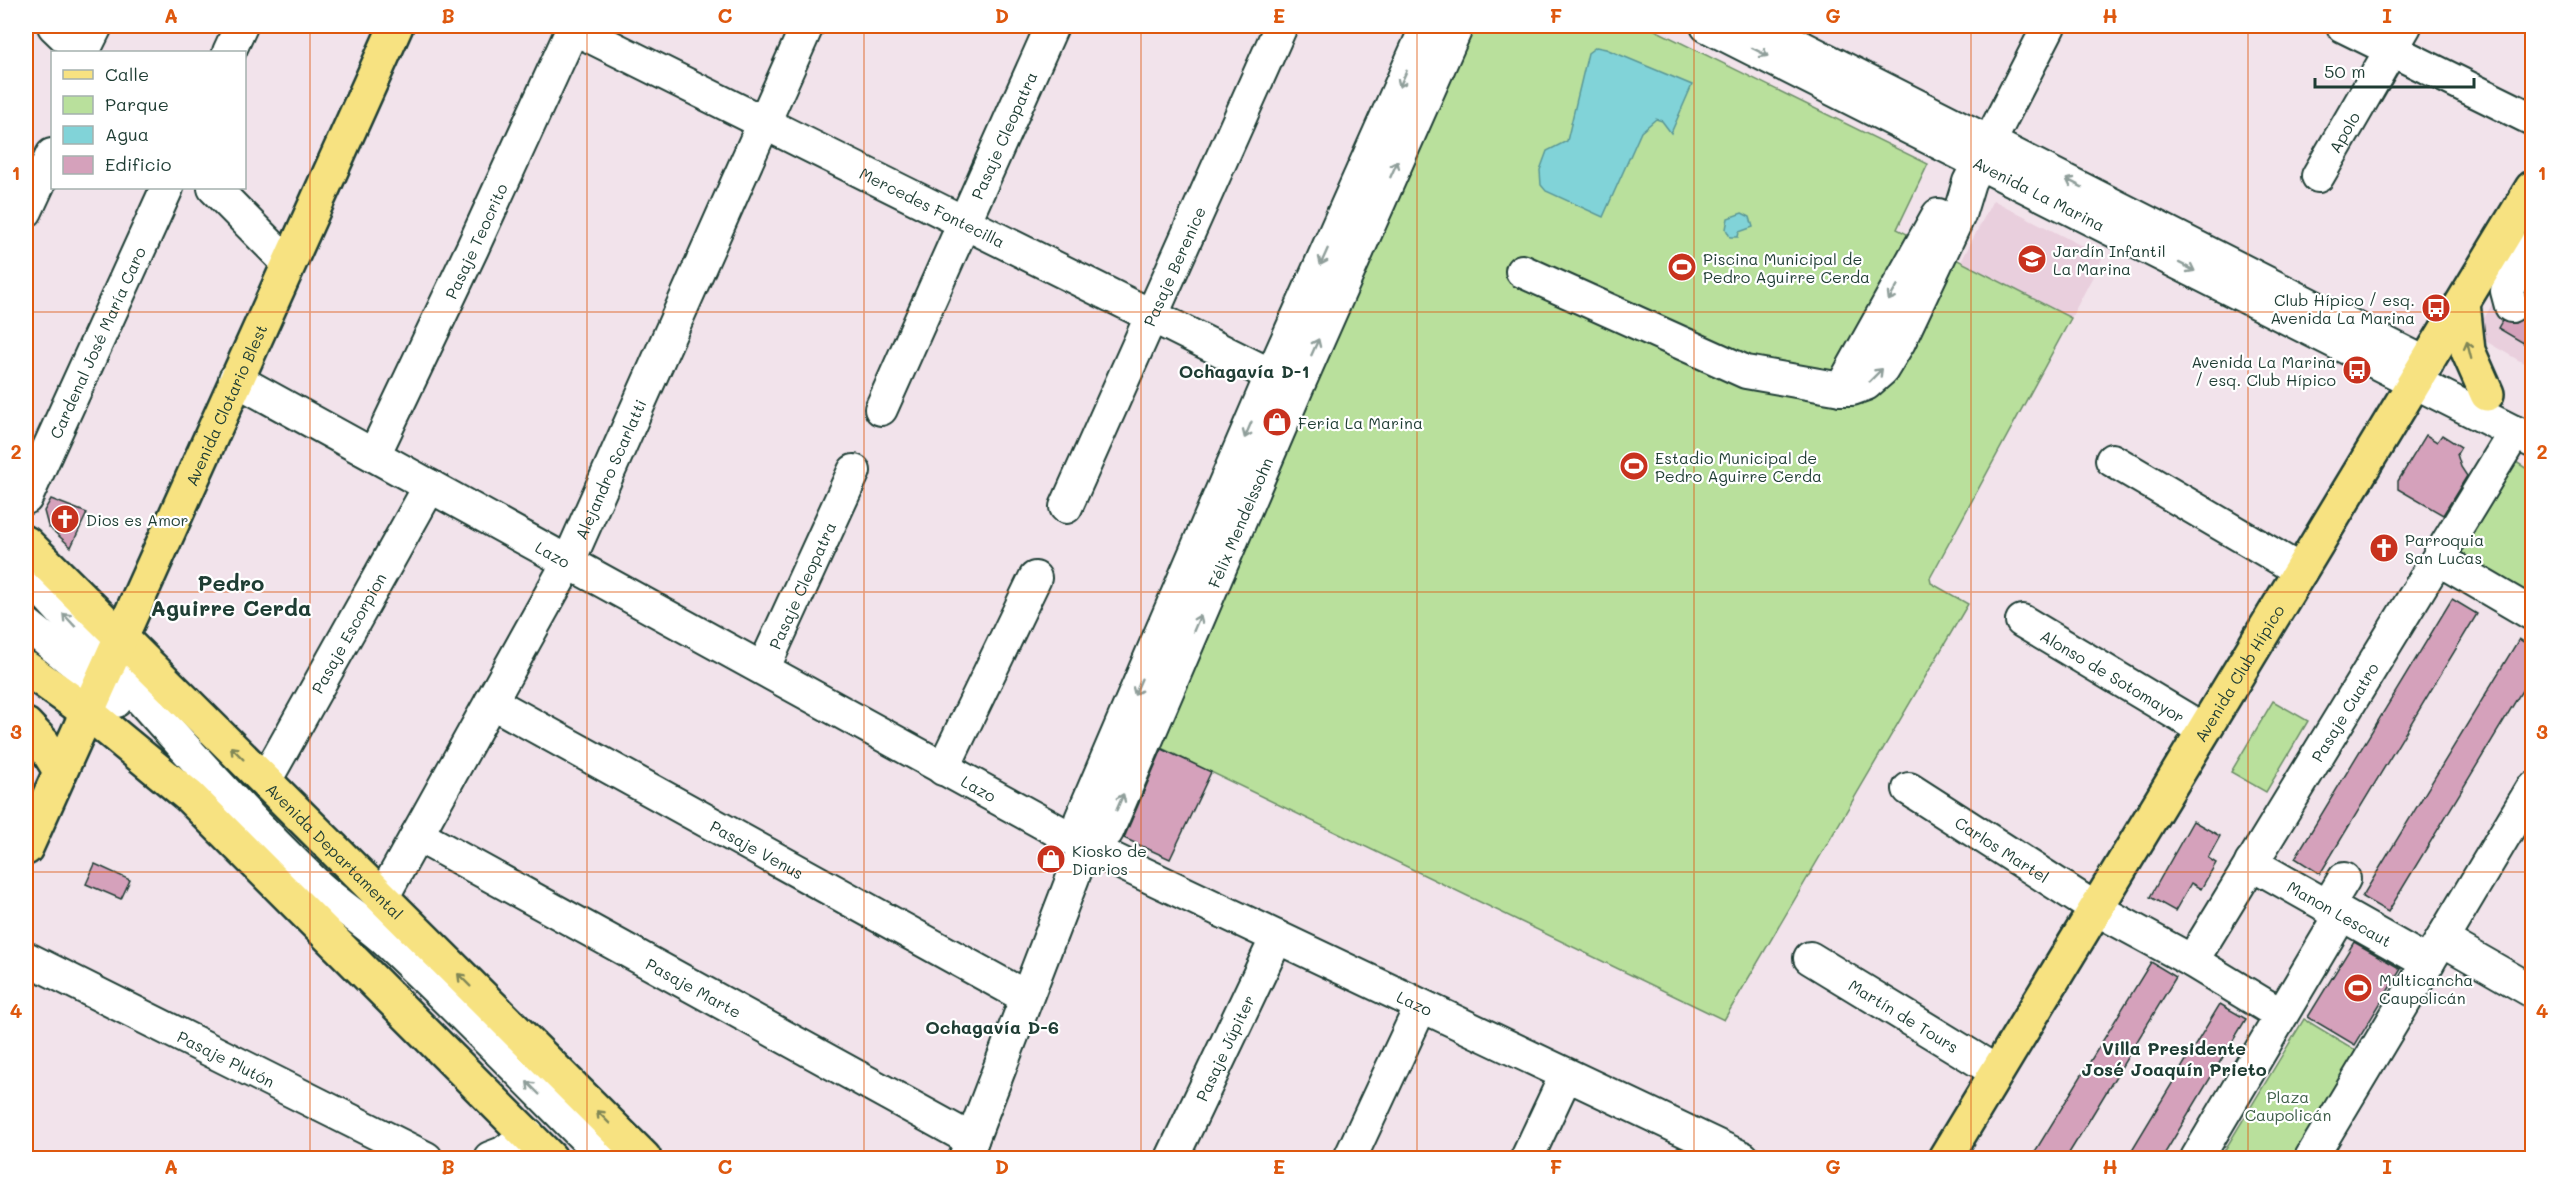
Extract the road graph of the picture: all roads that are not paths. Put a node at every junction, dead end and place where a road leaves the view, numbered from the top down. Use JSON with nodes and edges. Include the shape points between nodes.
{"nodes":[{"id":1,"x":54,"y":26,"type":"edge"},
{"id":2,"x":96,"y":26,"type":"edge"},
{"id":3,"x":241,"y":26,"type":"edge"},
{"id":4,"x":396,"y":26,"type":"edge"},
{"id":5,"x":572,"y":26,"type":"edge"},
{"id":6,"x":807,"y":26,"type":"edge"},
{"id":7,"x":1052,"y":26,"type":"edge"},
{"id":8,"x":1427,"y":26,"type":"edge"},
{"id":9,"x":1457,"y":26,"type":"edge"},
{"id":10,"x":1707,"y":26,"type":"edge"},
{"id":11,"x":1760,"y":26,"type":"edge"},
{"id":12,"x":2049,"y":26,"type":"edge"},
{"id":13,"x":2343,"y":26,"type":"edge"},
{"id":14,"x":1275,"y":37,"type":"edge"},
{"id":15,"x":2398,"y":37,"type":"edge"},
{"id":16,"x":81,"y":51,"type":"edge"},
{"id":17,"x":83,"y":51,"type":"edge"},
{"id":18,"x":229,"y":51,"type":"edge"},
{"id":19,"x":1812,"y":65,"type":"junction"},
{"id":20,"x":2532,"y":119,"type":"edge"},
{"id":21,"x":765,"y":122,"type":"junction"},
{"id":22,"x":51,"y":157,"type":"edge"},
{"id":23,"x":1980,"y":162,"type":"junction"},
{"id":24,"x":2318,"y":176,"type":"dead end"},
{"id":25,"x":2532,"y":188,"type":"edge"},
{"id":26,"x":167,"y":189,"type":"edge"},
{"id":27,"x":215,"y":189,"type":"edge"},
{"id":28,"x":26,"y":211,"type":"edge"},
{"id":29,"x":964,"y":223,"type":"junction"},
{"id":30,"x":2532,"y":247,"type":"edge"},
{"id":31,"x":288,"y":262,"type":"junction"},
{"id":32,"x":1522,"y":271,"type":"dead end"},
{"id":33,"x":2463,"y":303,"type":"junction"},
{"id":34,"x":2511,"y":306,"type":"dead end"},
{"id":35,"x":1150,"y":316,"type":"junction"},
{"id":36,"x":2421,"y":373,"type":"junction"},
{"id":37,"x":235,"y":379,"type":"junction"},
{"id":38,"x":1284,"y":382,"type":"junction"},
{"id":39,"x":2487,"y":394,"type":"junction"},
{"id":40,"x":881,"y":409,"type":"dead end"},
{"id":41,"x":2527,"y":430,"type":"edge"},
{"id":42,"x":374,"y":455,"type":"junction"},
{"id":43,"x":2112,"y":460,"type":"dead end"},
{"id":44,"x":854,"y":471,"type":"dead end"},
{"id":45,"x":430,"y":486,"type":"junction"},
{"id":46,"x":26,"y":498,"type":"edge"},
{"id":47,"x":1066,"y":507,"type":"dead end"},
{"id":48,"x":26,"y":543,"type":"edge"},
{"id":49,"x":2438,"y":559,"type":"junction"},
{"id":50,"x":568,"y":563,"type":"junction"},
{"id":51,"x":2301,"y":571,"type":"junction"},
{"id":52,"x":26,"y":573,"type":"edge"},
{"id":53,"x":1035,"y":578,"type":"dead end"},
{"id":54,"x":2514,"y":613,"type":"edge"},
{"id":55,"x":2022,"y":621,"type":"dead end"},
{"id":56,"x":26,"y":624,"type":"edge"},
{"id":57,"x":764,"y":667,"type":"junction"},
{"id":58,"x":26,"y":668,"type":"edge"},
{"id":59,"x":103,"y":674,"type":"junction"},
{"id":60,"x":490,"y":702,"type":"junction"},
{"id":61,"x":26,"y":725,"type":"edge"},
{"id":62,"x":2204,"y":730,"type":"junction"},
{"id":63,"x":943,"y":769,"type":"junction"},
{"id":64,"x":60,"y":771,"type":"junction"},
{"id":65,"x":265,"y":781,"type":"junction"},
{"id":66,"x":1909,"y":789,"type":"dead end"},
{"id":67,"x":2532,"y":789,"type":"edge"},
{"id":68,"x":417,"y":836,"type":"junction"},
{"id":69,"x":1086,"y":846,"type":"junction"},
{"id":70,"x":26,"y":848,"type":"edge"},
{"id":71,"x":2251,"y":863,"type":"junction"},
{"id":72,"x":2344,"y":879,"type":"dead end"},
{"id":73,"x":382,"y":898,"type":"junction"},
{"id":74,"x":2096,"y":909,"type":"junction"},
{"id":75,"x":2334,"y":911,"type":"junction"},
{"id":76,"x":1277,"y":937,"type":"junction"},
{"id":77,"x":2436,"y":952,"type":"junction"},
{"id":78,"x":26,"y":958,"type":"edge"},
{"id":79,"x":1810,"y":958,"type":"dead end"},
{"id":80,"x":2192,"y":961,"type":"junction"},
{"id":81,"x":2532,"y":991,"type":"edge"},
{"id":82,"x":1026,"y":997,"type":"junction"},
{"id":83,"x":1421,"y":1006,"type":"junction"},
{"id":84,"x":2281,"y":1015,"type":"junction"},
{"id":85,"x":1997,"y":1072,"type":"junction"},
{"id":86,"x":1566,"y":1075,"type":"junction"},
{"id":87,"x":528,"y":1134,"type":"junction"},
{"id":88,"x":968,"y":1149,"type":"edge"},
{"id":89,"x":1707,"y":1151,"type":"edge"},
{"id":90,"x":426,"y":1158,"type":"edge"},
{"id":91,"x":490,"y":1158,"type":"edge"},
{"id":92,"x":550,"y":1158,"type":"edge"},
{"id":93,"x":576,"y":1158,"type":"edge"},
{"id":94,"x":605,"y":1158,"type":"edge"},
{"id":95,"x":644,"y":1158,"type":"edge"},
{"id":96,"x":1172,"y":1158,"type":"edge"},
{"id":97,"x":1350,"y":1158,"type":"edge"},
{"id":98,"x":1527,"y":1158,"type":"edge"},
{"id":99,"x":1743,"y":1158,"type":"edge"},
{"id":100,"x":1945,"y":1158,"type":"edge"},
{"id":101,"x":2197,"y":1158,"type":"edge"},
{"id":102,"x":2311,"y":1158,"type":"edge"}],
"edges":[{"from":1,"to":16,"type":"street"},
{"from":2,"to":17,"type":"street"},
{"from":3,"to":18,"type":"street"},
{"from":4,"to":31,"type":"main road","name":"Avenida Clotario Blest"},
{"from":5,"to":21,"type":"street","name":"Mercedes Fontecilla"},
{"from":5,"to":42,"type":"street","name":"Pasaje Teocrito"},
{"from":6,"to":21,"type":"street","name":"Alejandro Scarlatti"},
{"from":7,"to":29,"type":"street","name":"Pasaje Cleopatra"},
{"from":8,"to":38,"type":"street","name":"Félix Mendelssohn","one_way":true},
{"from":38,"to":9,"type":"street","name":"Félix Mendelssohn","one_way":true},
{"from":10,"to":19,"type":"street","name":"Avenida La Marina","one_way":true},
{"from":11,"to":19,"type":"street","name":"Avenida La Marina"},
{"from":12,"to":23,"type":"street"},
{"from":13,"to":15,"type":"street"},
{"from":14,"to":35,"type":"street","name":"Pasaje Berenice"},
{"from":15,"to":20,"type":"street"},
{"from":15,"to":24,"type":"street","name":"Apolo"},
{"from":19,"to":23,"type":"street","name":"Avenida La Marina","via":[[1878,98]]},
{"from":21,"to":29,"type":"street","name":"Mercedes Fontecilla"},
{"from":21,"to":50,"type":"street","name":"Alejandro Scarlatti"},
{"from":22,"to":28,"type":"street"},
{"from":23,"to":32,"type":"street","via":[[1899,342],[1882,370],[1866,384],[1852,389],[1746,372]]},
{"from":23,"to":36,"type":"street","name":"Avenida La Marina","via":[[2111,216]]},
{"from":25,"to":33,"type":"main road","name":"Avenida Club Hípico"},
{"from":26,"to":46,"type":"street","name":"Cardenal José María Caro"},
{"from":27,"to":31,"type":"street"},
{"from":29,"to":35,"type":"street","name":"Mercedes Fontecilla"},
{"from":29,"to":40,"type":"street","name":"Pasaje Cleopatra"},
{"from":30,"to":34,"type":"street","via":[[2507,291]]},
{"from":31,"to":37,"type":"main road","name":"Avenida Clotario Blest"},
{"from":33,"to":36,"type":"main road","name":"Avenida Club Hípico"},
{"from":39,"to":33,"type":"main road","one_way":true,"via":[[2468,351]]},
{"from":35,"to":38,"type":"street","name":"Mercedes Fontecilla"},
{"from":35,"to":47,"type":"street","name":"Pasaje Berenice"},
{"from":36,"to":39,"type":"street","name":"Avenida La Marina"},
{"from":36,"to":41,"type":"street","name":"Avenida La Marina"},
{"from":36,"to":51,"type":"main road","name":"Avenida Club Hípico"},
{"from":37,"to":42,"type":"street","name":"Lazo"},
{"from":37,"to":59,"type":"main road","name":"Avenida Clotario Blest"},
{"from":38,"to":69,"type":"street","name":"Félix Mendelssohn","via":[[1107,832]]},
{"from":39,"to":41,"type":"street","name":"Avenida La Marina"},
{"from":41,"to":49,"type":"street","name":"Pasaje Cuatro"},
{"from":42,"to":45,"type":"street","name":"Lazo"},
{"from":43,"to":51,"type":"street"},
{"from":44,"to":57,"type":"street","name":"Pasaje Cleopatra"},
{"from":45,"to":50,"type":"street","name":"Lazo"},
{"from":45,"to":65,"type":"street","name":"Pasaje Escorpion"},
{"from":48,"to":59,"type":"main road","name":"Avenida Departamental"},
{"from":49,"to":54,"type":"street"},
{"from":49,"to":71,"type":"street","name":"Pasaje Cuatro"},
{"from":50,"to":57,"type":"street","name":"Lazo"},
{"from":50,"to":60,"type":"street","name":"Alejandro Scarlatti"},
{"from":51,"to":62,"type":"main road","name":"Avenida Club Hípico"},
{"from":59,"to":52,"type":"street","one_way":true},
{"from":53,"to":63,"type":"street"},
{"from":55,"to":62,"type":"street","name":"Alonso de Sotomayor"},
{"from":56,"to":59,"type":"street"},
{"from":57,"to":63,"type":"street","name":"Lazo"},
{"from":58,"to":59,"type":"main road","name":"Avenida Departamental"},
{"from":59,"to":64,"type":"main road","name":"Avenida Clotario Blest"},
{"from":65,"to":59,"type":"main road","name":"Avenida Departamental","one_way":true},
{"from":59,"to":87,"type":"main road","name":"Avenida Departamental","via":[[189,796]]},
{"from":59,"to":93,"type":"street","via":[[215,802]]},
{"from":94,"to":59,"type":"street","one_way":true,"via":[[385,941],[315,883]]},
{"from":60,"to":68,"type":"street","name":"Alejandro Scarlatti"},
{"from":60,"to":82,"type":"street","name":"Pasaje Venus"},
{"from":61,"to":64,"type":"main road"},
{"from":62,"to":74,"type":"main road","name":"Avenida Club Hípico"},
{"from":63,"to":69,"type":"street","name":"Lazo"},
{"from":64,"to":70,"type":"main road","name":"Avenida Clotario Blest"},
{"from":65,"to":73,"type":"main road","name":"Avenida Departamental"},
{"from":66,"to":74,"type":"street","name":"Carlos Martel"},
{"from":67,"to":77,"type":"street"},
{"from":68,"to":73,"type":"street","name":"Alejandro Scarlatti"},
{"from":68,"to":88,"type":"street","name":"Pasaje Marte"},
{"from":69,"to":76,"type":"street","name":"Lazo"},
{"from":69,"to":82,"type":"street","name":"Félix Mendelssohn"},
{"from":71,"to":75,"type":"street","name":"Manon Lescaut"},
{"from":71,"to":80,"type":"street","name":"Pasaje Cuatro"},
{"from":72,"to":75,"type":"street"},
{"from":95,"to":73,"type":"main road","name":"Avenida Departamental","one_way":true},
{"from":74,"to":80,"type":"street","name":"Carlos Martel"},
{"from":74,"to":85,"type":"main road","name":"Avenida Club Hípico"},
{"from":75,"to":77,"type":"street","name":"Manon Lescaut"},
{"from":75,"to":84,"type":"street"},
{"from":76,"to":83,"type":"street","name":"Lazo"},
{"from":76,"to":96,"type":"street","name":"Pasaje Júpiter"},
{"from":77,"to":81,"type":"street","name":"Manon Lescaut"},
{"from":77,"to":102,"type":"street"},
{"from":78,"to":90,"type":"street","name":"Pasaje Plutón"},
{"from":79,"to":85,"type":"street","name":"Martín de Tours"},
{"from":80,"to":84,"type":"street","name":"Carlos Martel"},
{"from":82,"to":88,"type":"street","name":"Félix Mendelssohn"},
{"from":83,"to":86,"type":"street","name":"Lazo"},
{"from":83,"to":97,"type":"street"},
{"from":84,"to":101,"type":"street"},
{"from":85,"to":100,"type":"main road","name":"Avenida Club Hípico"},
{"from":86,"to":89,"type":"street","name":"Lazo"},
{"from":86,"to":98,"type":"street"},
{"from":87,"to":91,"type":"street"},
{"from":87,"to":92,"type":"main road","name":"Avenida Departamental"},
{"from":89,"to":99,"type":"street","name":"Lazo"}]}
